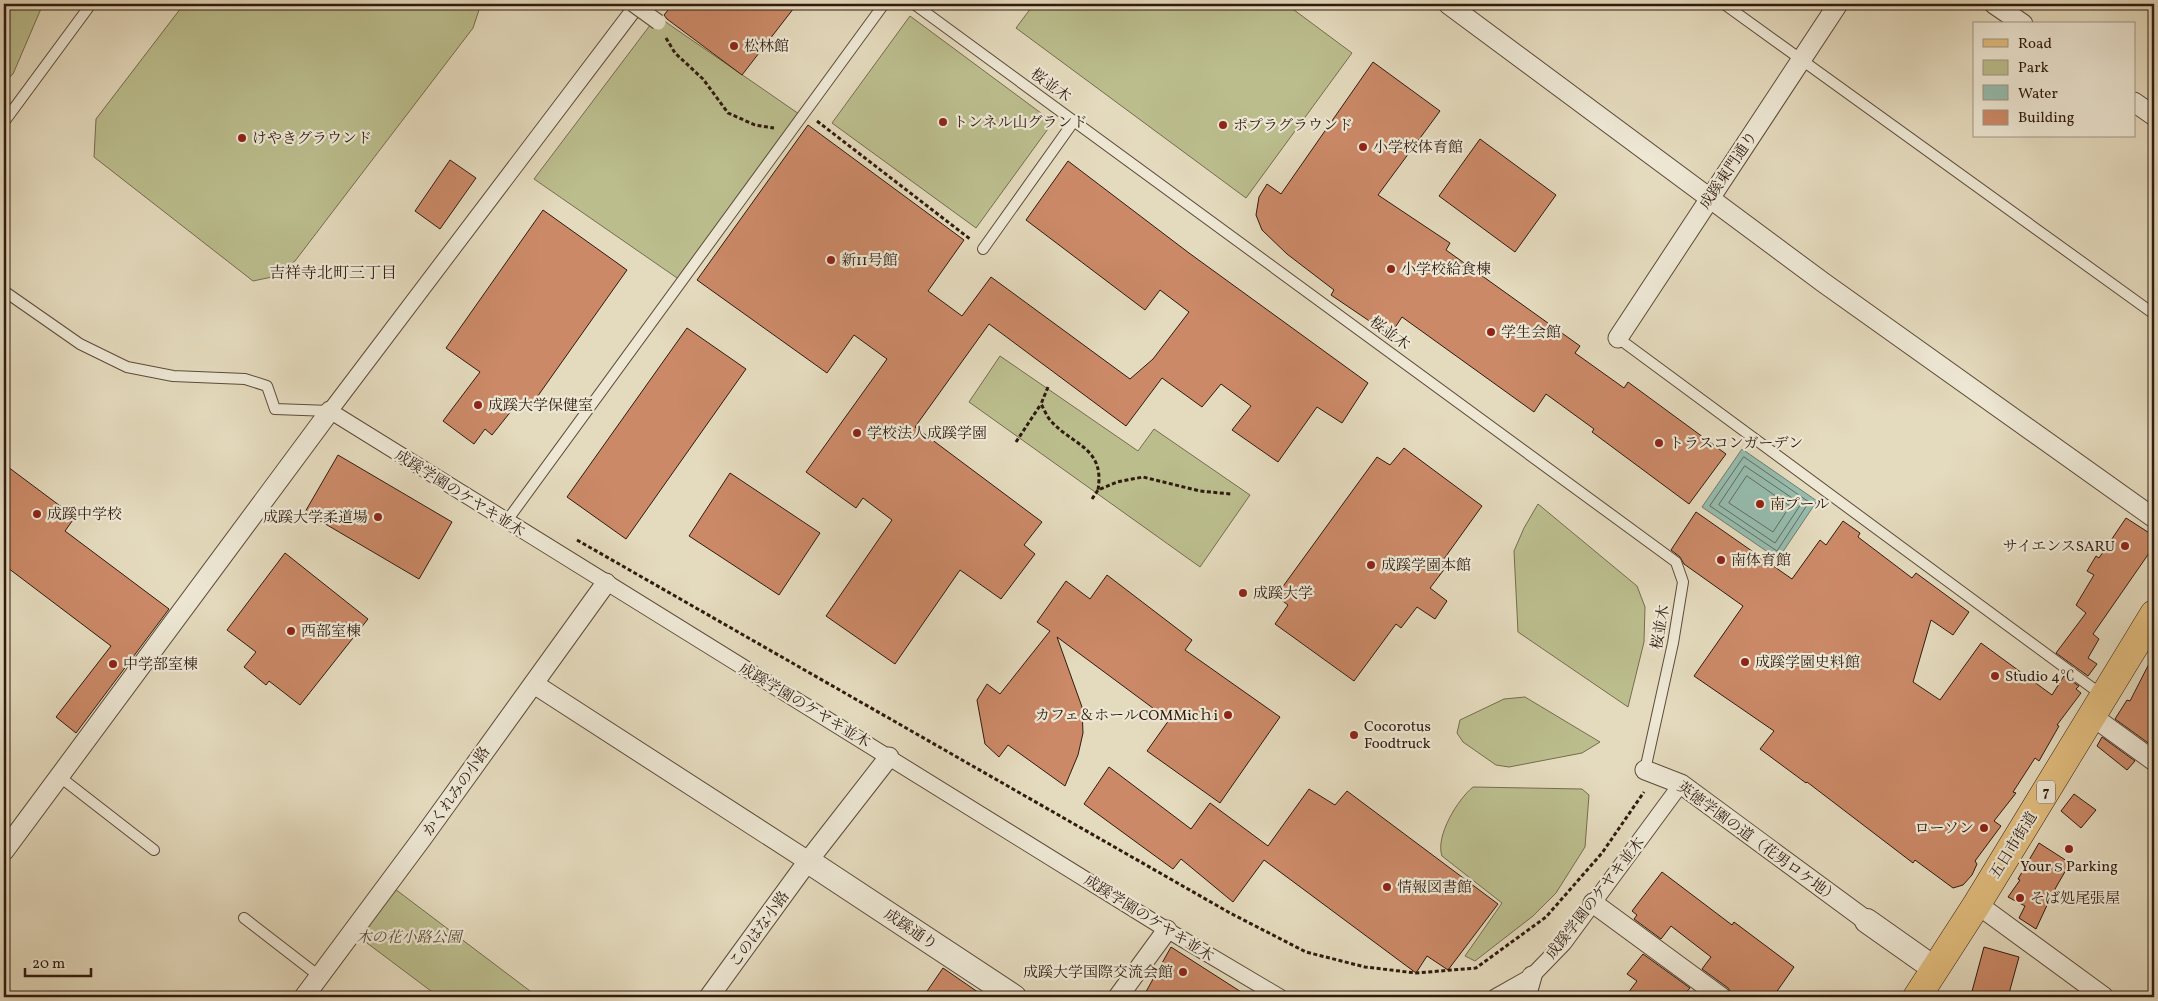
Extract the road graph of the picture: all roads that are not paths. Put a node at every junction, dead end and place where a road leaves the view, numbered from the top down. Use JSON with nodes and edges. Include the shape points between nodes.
{"nodes":[{"id":1,"x":90,"y":4,"type":"edge"},
{"id":2,"x":633,"y":4,"type":"edge"},
{"id":3,"x":638,"y":4,"type":"edge"},
{"id":4,"x":884,"y":4,"type":"edge"},
{"id":5,"x":914,"y":4,"type":"edge"},
{"id":6,"x":1448,"y":4,"type":"edge"},
{"id":7,"x":1724,"y":4,"type":"edge"},
{"id":8,"x":1838,"y":4,"type":"edge"},
{"id":9,"x":1994,"y":4,"type":"edge"},
{"id":10,"x":658,"y":22,"type":"road end"},
{"id":11,"x":2020,"y":22,"type":"edge"},
{"id":12,"x":1802,"y":60,"type":"junction"},
{"id":13,"x":2136,"y":103,"type":"edge"},
{"id":14,"x":2154,"y":116,"type":"edge"},
{"id":15,"x":1074,"y":120,"type":"junction"},
{"id":16,"x":4,"y":122,"type":"edge"},
{"id":17,"x":1709,"y":197,"type":"junction"},
{"id":18,"x":983,"y":249,"type":"road end"},
{"id":19,"x":4,"y":291,"type":"edge"},
{"id":20,"x":2154,"y":314,"type":"edge"},
{"id":21,"x":1618,"y":338,"type":"joint"},
{"id":22,"x":330,"y":411,"type":"junction"},
{"id":23,"x":2154,"y":518,"type":"edge"},
{"id":24,"x":506,"y":522,"type":"junction"},
{"id":25,"x":606,"y":583,"type":"junction"},
{"id":26,"x":2154,"y":614,"type":"edge"},
{"id":27,"x":534,"y":684,"type":"junction"},
{"id":28,"x":2098,"y":706,"type":"junction"},
{"id":29,"x":889,"y":757,"type":"junction"},
{"id":30,"x":2154,"y":761,"type":"edge"},
{"id":31,"x":1645,"y":770,"type":"joint"},
{"id":32,"x":60,"y":777,"type":"junction"},
{"id":33,"x":1681,"y":784,"type":"junction"},
{"id":34,"x":154,"y":850,"type":"dead end"},
{"id":35,"x":4,"y":851,"type":"edge"},
{"id":36,"x":808,"y":861,"type":"junction"},
{"id":37,"x":1593,"y":903,"type":"junction"},
{"id":38,"x":1977,"y":904,"type":"junction"},
{"id":39,"x":244,"y":918,"type":"dead end"},
{"id":40,"x":1868,"y":921,"type":"joint"},
{"id":41,"x":1167,"y":930,"type":"junction"},
{"id":42,"x":1935,"y":969,"type":"junction"},
{"id":43,"x":319,"y":976,"type":"junction"},
{"id":44,"x":1532,"y":976,"type":"junction"},
{"id":45,"x":304,"y":997,"type":"edge"},
{"id":46,"x":709,"y":997,"type":"edge"},
{"id":47,"x":1014,"y":997,"type":"edge"},
{"id":48,"x":1118,"y":997,"type":"edge"},
{"id":49,"x":1280,"y":997,"type":"edge"},
{"id":50,"x":1495,"y":997,"type":"edge"},
{"id":51,"x":1526,"y":997,"type":"edge"},
{"id":52,"x":1721,"y":997,"type":"edge"},
{"id":53,"x":1917,"y":997,"type":"edge"},
{"id":54,"x":2104,"y":997,"type":"edge"}],
"edges":[{"from":1,"to":16,"type":"lane"},
{"from":2,"to":10,"type":"street","bridge":true},
{"from":3,"to":22,"type":"street"},
{"from":4,"to":24,"type":"lane"},
{"from":5,"to":15,"type":"lane","name":"桜並木"},
{"from":6,"to":17,"type":"street"},
{"from":7,"to":12,"type":"lane"},
{"from":8,"to":12,"type":"street","name":"成蹊東門通り"},
{"from":9,"to":11,"type":"street"},
{"from":12,"to":17,"type":"street","name":"成蹊東門通り"},
{"from":12,"to":20,"type":"lane"},
{"from":13,"to":14,"type":"street"},
{"from":15,"to":18,"type":"lane"},
{"from":15,"to":31,"type":"lane","name":"桜並木","via":[[1676,562],[1683,582]]},
{"from":17,"to":21,"type":"street","name":"成蹊東門通り"},
{"from":17,"to":23,"type":"street"},
{"from":19,"to":22,"type":"lane","via":[[80,344],[127,367],[173,376],[245,379],[267,386],[274,409]]},
{"from":21,"to":28,"type":"lane"},
{"from":22,"to":24,"type":"street","name":"成蹊学園のケヤキ並木"},
{"from":22,"to":32,"type":"street"},
{"from":24,"to":25,"type":"street","name":"成蹊学園のケヤキ並木"},
{"from":25,"to":27,"type":"street","name":"かくれみの小路"},
{"from":25,"to":29,"type":"street","name":"成蹊学園のケヤキ並木"},
{"from":26,"to":28,"type":"main road","name":"五日市街道","number":"7"},
{"from":27,"to":36,"type":"street"},
{"from":27,"to":43,"type":"street","name":"かくれみの小路"},
{"from":28,"to":30,"type":"street"},
{"from":28,"to":38,"type":"main road","name":"五日市街道","number":"7"},
{"from":29,"to":36,"type":"street","name":"このはな小路"},
{"from":29,"to":41,"type":"street","name":"成蹊学園のケヤキ並木"},
{"from":31,"to":33,"type":"street","name":"英徳学園の道（花男ロケ地）"},
{"from":32,"to":34,"type":"lane"},
{"from":32,"to":35,"type":"street"},
{"from":33,"to":37,"type":"street","name":"成蹊学園のケヤキ並木"},
{"from":33,"to":40,"type":"street","name":"英徳学園の道（花男ロケ地）"},
{"from":36,"to":46,"type":"street","name":"このはな小路"},
{"from":36,"to":47,"type":"street","name":"成蹊通り"},
{"from":37,"to":44,"type":"street","name":"成蹊学園のケヤキ並木","via":[[1564,943]]},
{"from":37,"to":52,"type":"street"},
{"from":38,"to":42,"type":"main road","name":"五日市街道","number":"7"},
{"from":38,"to":54,"type":"street"},
{"from":39,"to":43,"type":"lane"},
{"from":40,"to":42,"type":"street"},
{"from":41,"to":48,"type":"street"},
{"from":41,"to":49,"type":"street","name":"成蹊学園のケヤキ並木"},
{"from":42,"to":53,"type":"main road","name":"五日市街道","number":"7"},
{"from":43,"to":45,"type":"street","name":"かくれみの小路"},
{"from":44,"to":50,"type":"street","name":"成蹊学園のケヤキ並木"},
{"from":44,"to":51,"type":"street"}]}
